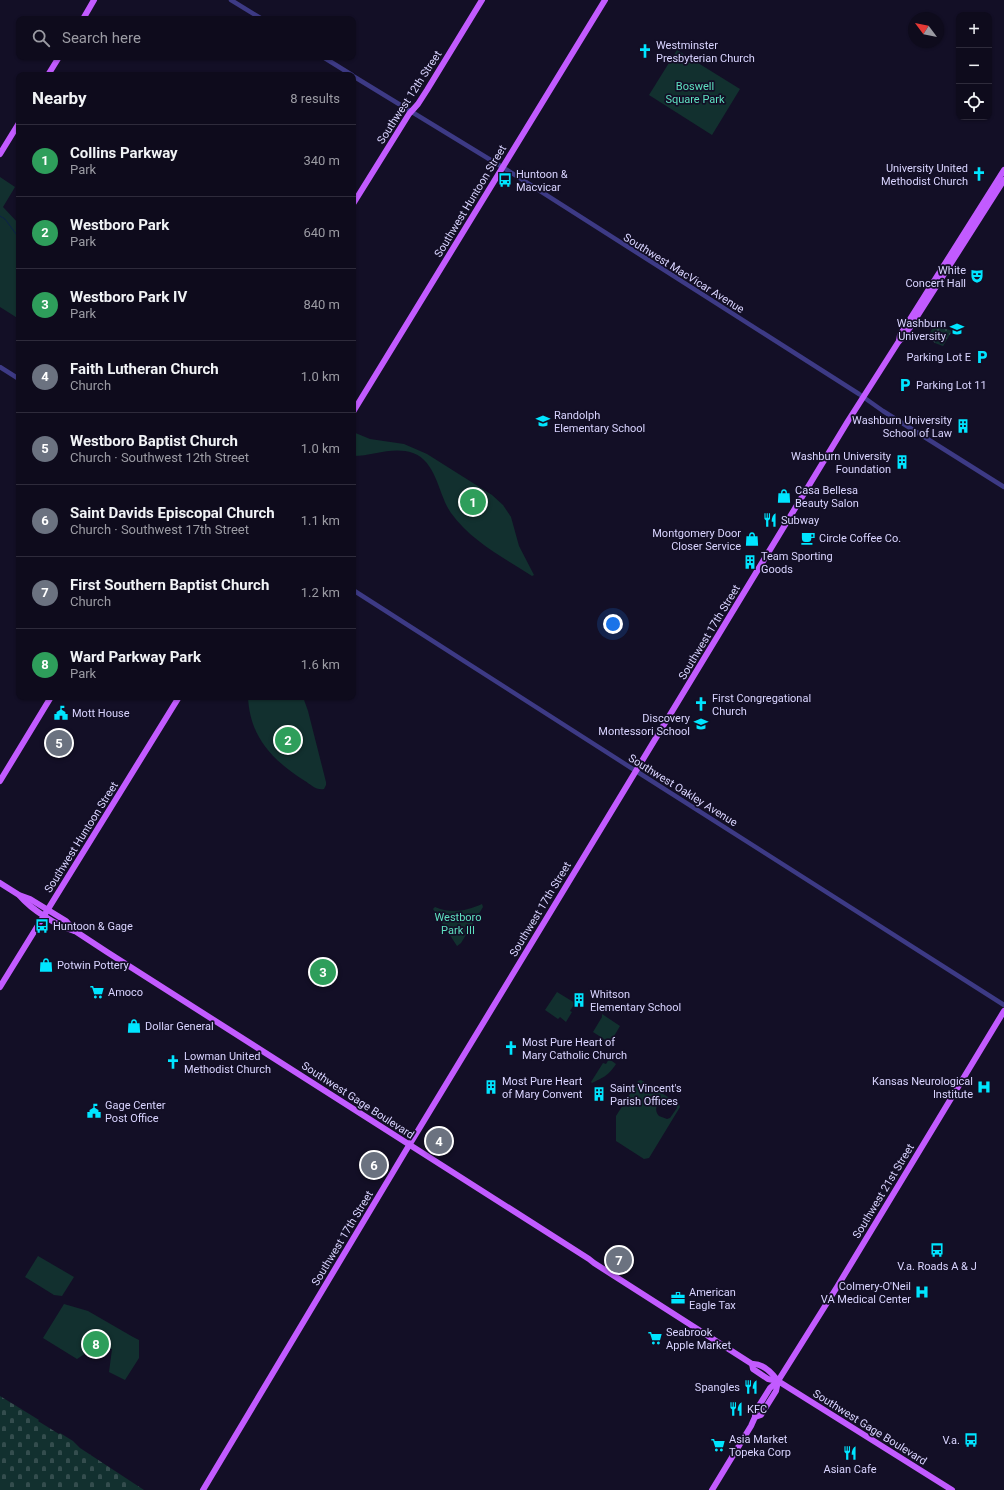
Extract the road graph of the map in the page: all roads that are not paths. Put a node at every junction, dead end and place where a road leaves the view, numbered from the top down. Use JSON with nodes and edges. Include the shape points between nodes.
{"nodes":[{"id":1,"x":94,"y":0,"type":"edge"},
{"id":2,"x":231,"y":0,"type":"edge"},
{"id":3,"x":482,"y":0,"type":"edge"},
{"id":4,"x":605,"y":0,"type":"edge"},
{"id":5,"x":85,"y":16,"type":"edge"},
{"id":6,"x":257,"y":16,"type":"edge"},
{"id":7,"x":57,"y":60,"type":"edge"},
{"id":8,"x":328,"y":60,"type":"edge"},
{"id":9,"x":50,"y":72,"type":"edge"},
{"id":10,"x":347,"y":72,"type":"edge"},
{"id":11,"x":356,"y":78,"type":"edge"},
{"id":12,"x":411,"y":112,"type":"junction"},
{"id":13,"x":16,"y":128,"type":"edge"},
{"id":14,"x":0,"y":154,"type":"edge"},
{"id":15,"x":502,"y":168,"type":"junction"},
{"id":16,"x":1004,"y":170,"type":"edge"},
{"id":17,"x":1004,"y":180,"type":"edge"},
{"id":18,"x":356,"y":199,"type":"edge"},
{"id":19,"x":899,"y":341,"type":"junction"},
{"id":20,"x":0,"y":367,"type":"edge"},
{"id":21,"x":16,"y":377,"type":"edge"},
{"id":22,"x":863,"y":398,"type":"junction"},
{"id":23,"x":356,"y":407,"type":"edge"},
{"id":24,"x":1004,"y":487,"type":"edge"},
{"id":25,"x":356,"y":592,"type":"edge"},
{"id":26,"x":49,"y":700,"type":"edge"},
{"id":27,"x":177,"y":700,"type":"edge"},
{"id":28,"x":636,"y":772,"type":"junction"},
{"id":29,"x":0,"y":780,"type":"edge"},
{"id":30,"x":0,"y":883,"type":"edge"},
{"id":31,"x":46,"y":913,"type":"junction"},
{"id":32,"x":0,"y":987,"type":"edge"},
{"id":33,"x":1004,"y":1005,"type":"edge"},
{"id":34,"x":1004,"y":1011,"type":"edge"},
{"id":35,"x":410,"y":1145,"type":"junction"},
{"id":36,"x":778,"y":1381,"type":"junction"},
{"id":37,"x":203,"y":1490,"type":"edge"},
{"id":38,"x":712,"y":1490,"type":"edge"},
{"id":39,"x":952,"y":1490,"type":"edge"}],
"edges":[{"from":1,"to":5,"type":"main road"},
{"from":2,"to":6,"type":"street"},
{"from":3,"to":12,"type":"main road","name":"Southwest 12th Street"},
{"from":4,"to":15,"type":"main road","name":"Southwest Huntoon Street"},
{"from":7,"to":9,"type":"main road"},
{"from":8,"to":10,"type":"street","name":"Southwest MacVicar Avenue"},
{"from":11,"to":12,"type":"street","name":"Southwest MacVicar Avenue"},
{"from":12,"to":15,"type":"street","name":"Southwest MacVicar Avenue"},
{"from":12,"to":18,"type":"main road","name":"Southwest 12th Street"},
{"from":13,"to":14,"type":"main road"},
{"from":15,"to":22,"type":"street","name":"Southwest MacVicar Avenue"},
{"from":15,"to":23,"type":"main road","name":"Southwest Huntoon Street"},
{"from":16,"to":19,"type":"main road","name":"Southwest 17th Street","via":[[900,334]]},
{"from":17,"to":19,"type":"main road","name":"Southwest 17th Street","via":[[904,337]]},
{"from":19,"to":22,"type":"main road","name":"Southwest 17th Street"},
{"from":20,"to":21,"type":"street"},
{"from":22,"to":24,"type":"street","name":"Southwest MacVicar Avenue"},
{"from":22,"to":28,"type":"main road","name":"Southwest 17th Street"},
{"from":25,"to":28,"type":"street","name":"Southwest Oakley Avenue"},
{"from":26,"to":29,"type":"main road"},
{"from":27,"to":31,"type":"main road","name":"Southwest Huntoon Street"},
{"from":28,"to":33,"type":"street","name":"Southwest Oakley Avenue"},
{"from":28,"to":35,"type":"main road","name":"Southwest 17th Street"},
{"from":30,"to":31,"type":"main road","name":"Southwest Gage Boulevard","via":[[30,899]]},
{"from":31,"to":32,"type":"main road","name":"Southwest Huntoon Street"},
{"from":31,"to":35,"type":"main road","name":"Southwest Gage Boulevard","via":[[66,921],[75,931]]},
{"from":34,"to":36,"type":"main road","name":"Southwest 21st Street"},
{"from":35,"to":36,"type":"main road","name":"Southwest Gage Boulevard","via":[[752,1364],[753,1369],[768,1379]]},
{"from":35,"to":37,"type":"main road","name":"Southwest 17th Street"},
{"from":36,"to":38,"type":"main road","name":"Southwest 21st Street","via":[[770,1388],[755,1412],[755,1417]]},
{"from":36,"to":39,"type":"main road","name":"Southwest Gage Boulevard"}]}
